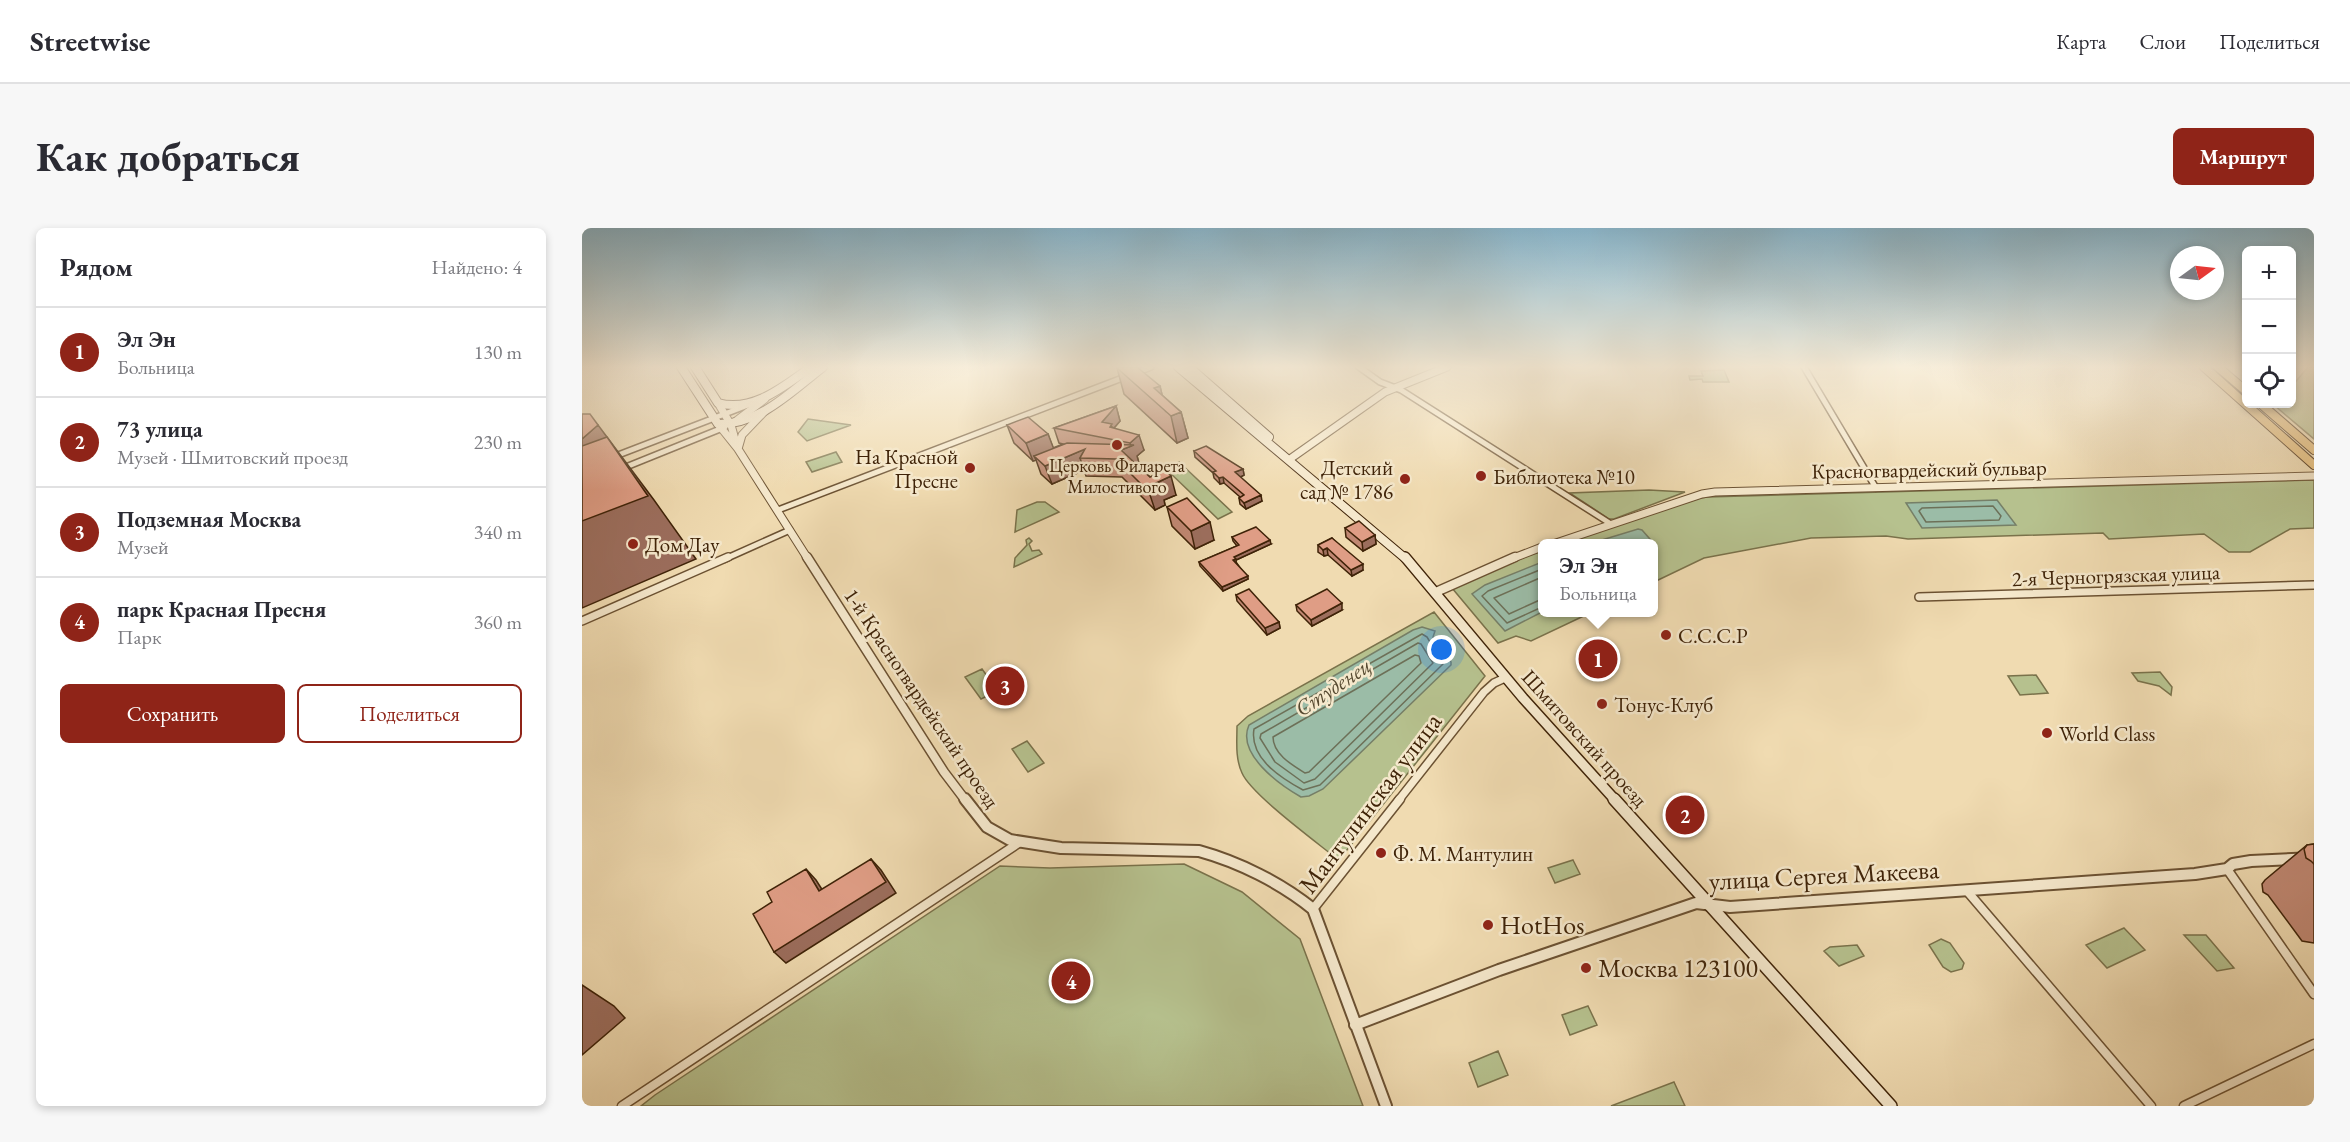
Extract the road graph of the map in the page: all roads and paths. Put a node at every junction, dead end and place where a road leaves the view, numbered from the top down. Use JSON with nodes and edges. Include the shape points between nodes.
{"nodes":[{"id":1,"x":708,"y":408,"type":"edge"},
{"id":2,"x":721,"y":408,"type":"edge"},
{"id":3,"x":739,"y":408,"type":"edge"},
{"id":4,"x":754,"y":408,"type":"edge"},
{"id":5,"x":766,"y":408,"type":"edge"},
{"id":6,"x":769,"y":408,"type":"edge"},
{"id":7,"x":1044,"y":408,"type":"edge"},
{"id":8,"x":1228,"y":408,"type":"edge"},
{"id":9,"x":1238,"y":408,"type":"edge"},
{"id":10,"x":1364,"y":408,"type":"edge"},
{"id":11,"x":1427,"y":408,"type":"edge"},
{"id":12,"x":1828,"y":408,"type":"edge"},
{"id":13,"x":2250,"y":408,"type":"edge"},
{"id":14,"x":2266,"y":408,"type":"edge"},
{"id":15,"x":725,"y":414,"type":"junction"},
{"id":16,"x":731,"y":425,"type":"junction"},
{"id":17,"x":720,"y":426,"type":"junction"},
{"id":18,"x":738,"y":449,"type":"junction"},
{"id":19,"x":2314,"y":450,"type":"edge"},
{"id":20,"x":607,"y":459,"type":"edge"},
{"id":21,"x":1290,"y":459,"type":"junction"},
{"id":22,"x":2314,"y":465,"type":"edge"},
{"id":23,"x":616,"y":471,"type":"edge"},
{"id":24,"x":2314,"y":476,"type":"edge"},
{"id":25,"x":1876,"y":488,"type":"junction"},
{"id":26,"x":778,"y":510,"type":"junction"},
{"id":27,"x":1611,"y":524,"type":"junction"},
{"id":28,"x":790,"y":530,"type":"junction"},
{"id":29,"x":1565,"y":539,"type":"edge"},
{"id":30,"x":1538,"y":548,"type":"edge"},
{"id":31,"x":2314,"y":585,"type":"edge"},
{"id":32,"x":1436,"y":592,"type":"junction"},
{"id":33,"x":1918,"y":597,"type":"dead end"},
{"id":34,"x":582,"y":621,"type":"edge"},
{"id":35,"x":1505,"y":678,"type":"junction"},
{"id":36,"x":1020,"y":842,"type":"junction"},
{"id":37,"x":2314,"y":858,"type":"edge"},
{"id":38,"x":2227,"y":868,"type":"junction"},
{"id":39,"x":1966,"y":891,"type":"junction"},
{"id":40,"x":1706,"y":903,"type":"junction"},
{"id":41,"x":1313,"y":909,"type":"junction"},
{"id":42,"x":2314,"y":994,"type":"edge"},
{"id":43,"x":1355,"y":1024,"type":"junction"},
{"id":44,"x":2314,"y":1044,"type":"edge"},
{"id":45,"x":622,"y":1106,"type":"edge"},
{"id":46,"x":1386,"y":1106,"type":"edge"},
{"id":47,"x":1891,"y":1106,"type":"edge"},
{"id":48,"x":2151,"y":1106,"type":"edge"},
{"id":49,"x":2184,"y":1106,"type":"edge"}],
"edges":[{"from":1,"to":17,"type":"main road","name":"1-й Красногвардейский проезд"},
{"from":2,"to":15,"type":"street","name":"1-й Красногвардейский проезд"},
{"from":3,"to":15,"type":"street"},
{"from":4,"to":16,"type":"street"},
{"from":5,"to":16,"type":"main road"},
{"from":6,"to":18,"type":"street","via":[[747,428]]},
{"from":7,"to":26,"type":"street"},
{"from":8,"to":21,"type":"main road","name":"Шмитовский проезд"},
{"from":9,"to":21,"type":"main road","name":"Шмитовский проезд"},
{"from":10,"to":21,"type":"street"},
{"from":11,"to":27,"type":"street"},
{"from":12,"to":25,"type":"street"},
{"from":13,"to":22,"type":"main road"},
{"from":14,"to":19,"type":"main road"},
{"from":15,"to":16,"type":"street","name":"1-й Красногвардейский проезд"},
{"from":15,"to":17,"type":"street"},
{"from":16,"to":17,"type":"main road"},
{"from":16,"to":18,"type":"street","name":"1-й Красногвардейский проезд"},
{"from":17,"to":18,"type":"street","name":"1-й Красногвардейский проезд"},
{"from":17,"to":20,"type":"street"},
{"from":17,"to":23,"type":"street"},
{"from":18,"to":26,"type":"street","name":"1-й Красногвардейский проезд"},
{"from":21,"to":32,"type":"main road","name":"Шмитовский проезд","via":[[1405,556]]},
{"from":24,"to":25,"type":"street","name":"Красногвардейский бульвар"},
{"from":25,"to":27,"type":"street","name":"Красногвардейский бульвар","via":[[1702,494]]},
{"from":26,"to":28,"type":"street","name":"1-й Красногвардейский проезд"},
{"from":27,"to":29,"type":"street","name":"Красногвардейский бульвар"},
{"from":28,"to":34,"type":"street"},
{"from":28,"to":36,"type":"street","name":"1-й Красногвардейский проезд","via":[[975,815],[999,835]]},
{"from":30,"to":32,"type":"street"},
{"from":31,"to":33,"type":"street","name":"2-я Черногрязская улица"},
{"from":32,"to":35,"type":"main road","name":"Шмитовский проезд"},
{"from":35,"to":40,"type":"main road","name":"Шмитовский проезд"},
{"from":35,"to":41,"type":"street","name":"Мантулинская улица","via":[[1484,692]]},
{"from":36,"to":41,"type":"street","name":"1-й Красногвардейский проезд","via":[[1061,848],[1199,851],[1290,890]]},
{"from":36,"to":45,"type":"street"},
{"from":37,"to":38,"type":"street","name":"улица Сергея Макеева","via":[[2251,861]]},
{"from":38,"to":39,"type":"street","name":"улица Сергея Макеева","via":[[2195,874]]},
{"from":38,"to":42,"type":"street"},
{"from":39,"to":40,"type":"street","name":"улица Сергея Макеева","via":[[1730,907]]},
{"from":39,"to":48,"type":"street"},
{"from":40,"to":43,"type":"street","name":"улица Сергея Макеева","via":[[1688,904],[1605,932]]},
{"from":40,"to":47,"type":"main road","name":"Шмитовский проезд"},
{"from":41,"to":43,"type":"street","name":"Мантулинская улица"},
{"from":43,"to":46,"type":"street","name":"Мантулинская улица"},
{"from":44,"to":49,"type":"street"}]}
